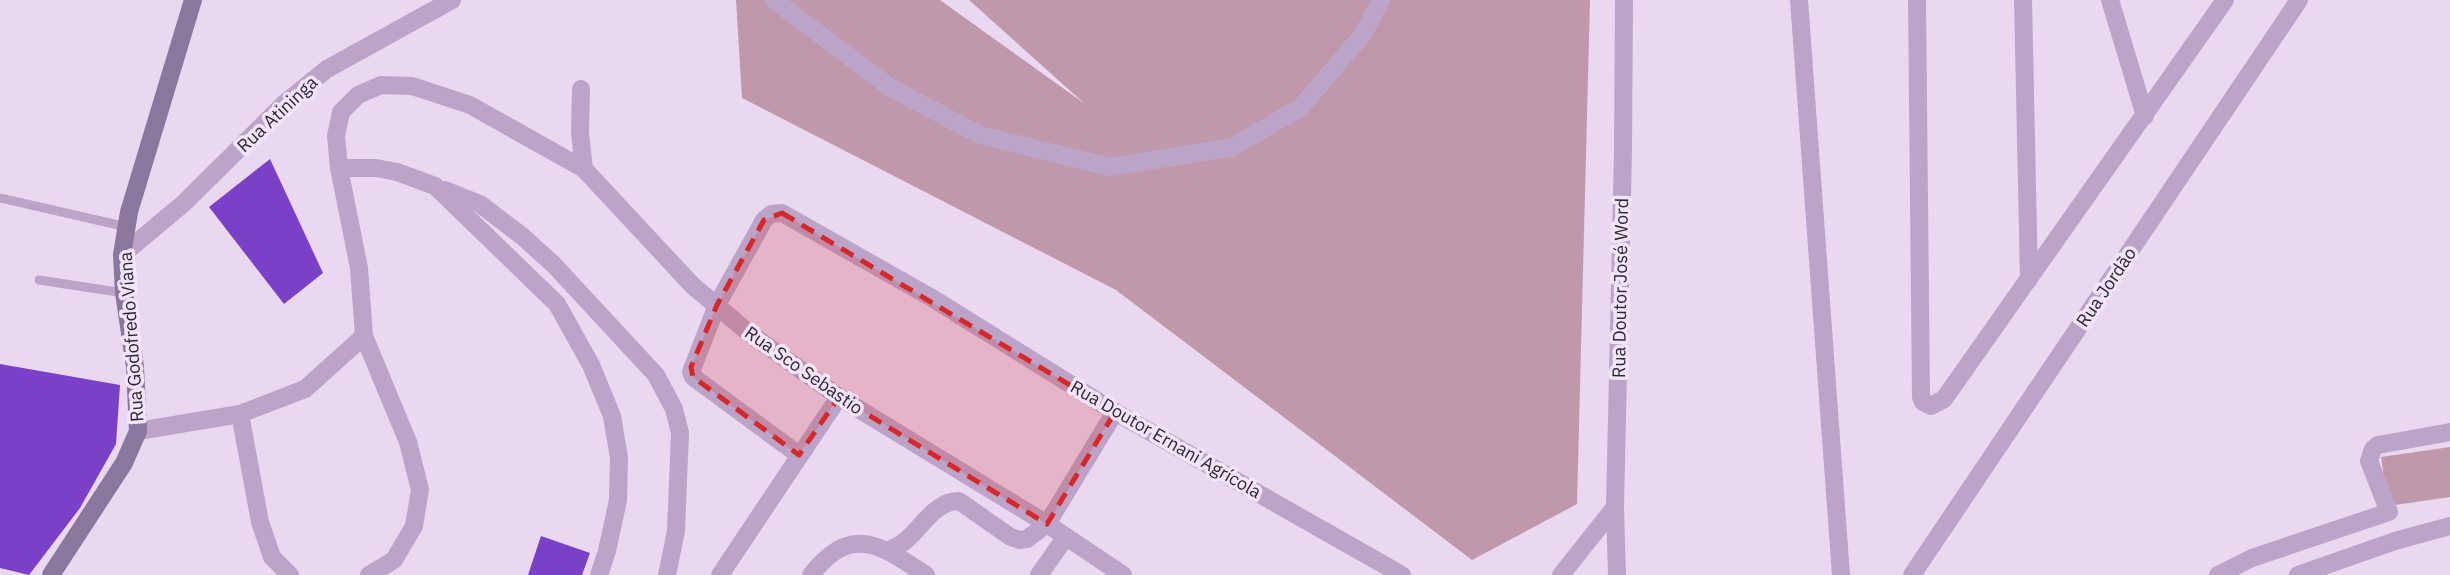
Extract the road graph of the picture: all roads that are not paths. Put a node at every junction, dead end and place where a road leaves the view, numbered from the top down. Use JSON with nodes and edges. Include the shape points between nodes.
{"nodes":[{"id":1,"x":193,"y":0,"type":"edge"},
{"id":2,"x":452,"y":0,"type":"edge"},
{"id":3,"x":774,"y":0,"type":"edge"},
{"id":4,"x":1381,"y":0,"type":"edge"},
{"id":5,"x":1624,"y":0,"type":"edge"},
{"id":6,"x":1799,"y":0,"type":"edge"},
{"id":7,"x":1917,"y":0,"type":"edge"},
{"id":8,"x":2023,"y":0,"type":"edge"},
{"id":9,"x":2110,"y":0,"type":"edge"},
{"id":10,"x":2225,"y":0,"type":"edge"},
{"id":11,"x":2299,"y":0,"type":"edge"},
{"id":12,"x":581,"y":89,"type":"dead end"},
{"id":13,"x":2145,"y":116,"type":"junction"},
{"id":14,"x":340,"y":167,"type":"junction"},
{"id":15,"x":584,"y":169,"type":"junction"},
{"id":16,"x":435,"y":186,"type":"junction"},
{"id":17,"x":0,"y":198,"type":"edge"},
{"id":18,"x":127,"y":226,"type":"junction"},
{"id":19,"x":122,"y":255,"type":"junction"},
{"id":20,"x":2029,"y":279,"type":"junction"},
{"id":21,"x":39,"y":280,"type":"dead end"},
{"id":22,"x":124,"y":293,"type":"junction"},
{"id":23,"x":717,"y":305,"type":"junction"},
{"id":24,"x":364,"y":336,"type":"junction"},
{"id":25,"x":839,"y":397,"type":"junction"},
{"id":26,"x":1115,"y":412,"type":"junction"},
{"id":27,"x":240,"y":414,"type":"junction"},
{"id":28,"x":138,"y":431,"type":"junction"},
{"id":29,"x":2450,"y":432,"type":"edge"},
{"id":30,"x":799,"y":456,"type":"junction"},
{"id":31,"x":1615,"y":507,"type":"junction"},
{"id":32,"x":2389,"y":512,"type":"junction"},
{"id":33,"x":1047,"y":524,"type":"junction"},
{"id":34,"x":2450,"y":526,"type":"edge"},
{"id":35,"x":1065,"y":538,"type":"junction"},
{"id":36,"x":2395,"y":541,"type":"junction"},
{"id":37,"x":888,"y":550,"type":"junction"},
{"id":38,"x":51,"y":575,"type":"edge"},
{"id":39,"x":290,"y":575,"type":"edge"},
{"id":40,"x":369,"y":575,"type":"edge"},
{"id":41,"x":599,"y":575,"type":"edge"},
{"id":42,"x":667,"y":575,"type":"edge"},
{"id":43,"x":720,"y":575,"type":"edge"},
{"id":44,"x":811,"y":575,"type":"edge"},
{"id":45,"x":926,"y":575,"type":"edge"},
{"id":46,"x":1040,"y":575,"type":"edge"},
{"id":47,"x":1124,"y":575,"type":"edge"},
{"id":48,"x":1402,"y":575,"type":"edge"},
{"id":49,"x":1561,"y":575,"type":"edge"},
{"id":50,"x":1617,"y":575,"type":"edge"},
{"id":51,"x":1841,"y":575,"type":"edge"},
{"id":52,"x":1912,"y":575,"type":"edge"},
{"id":53,"x":2218,"y":575,"type":"edge"},
{"id":54,"x":2298,"y":575,"type":"edge"}],
"edges":[{"from":1,"to":18,"type":"main road","name":"Rua Godofredo Viana"},
{"from":2,"to":19,"type":"street","name":"Rua Atininga","via":[[327,69]]},
{"from":3,"to":4,"type":"street","via":[[891,88],[980,135],[1110,167],[1233,146],[1301,107],[1363,34]]},
{"from":5,"to":31,"type":"street","name":"Rua Doutor José Word"},
{"from":6,"to":51,"type":"street"},
{"from":7,"to":20,"type":"street","via":[[1923,402],[1931,406],[1944,399]]},
{"from":8,"to":20,"type":"street"},
{"from":9,"to":13,"type":"street"},
{"from":10,"to":13,"type":"street"},
{"from":11,"to":52,"type":"street","name":"Rua Jordão"},
{"from":12,"to":15,"type":"street"},
{"from":13,"to":20,"type":"street"},
{"from":14,"to":15,"type":"street","name":"Rua Sco Sebastio","via":[[336,136],[341,112],[358,94],[381,85],[412,86],[470,106]]},
{"from":14,"to":16,"type":"street","via":[[397,172]]},
{"from":14,"to":24,"type":"street","name":"Rua Sco Sebastio","via":[[359,268]]},
{"from":15,"to":23,"type":"street","name":"Rua Sco Sebastio","via":[[692,286]]},
{"from":16,"to":41,"type":"street","via":[[557,304],[591,365],[612,416],[619,458],[618,500]]},
{"from":16,"to":42,"type":"street","via":[[480,204],[522,236],[656,375],[680,433],[677,531]]},
{"from":17,"to":18,"type":"lane"},
{"from":18,"to":19,"type":"main road","name":"Rua Godofredo Viana"},
{"from":19,"to":22,"type":"main road","name":"Rua Godofredo Viana"},
{"from":21,"to":22,"type":"lane"},
{"from":22,"to":28,"type":"main road","name":"Rua Godofredo Viana"},
{"from":23,"to":25,"type":"street","name":"Rua Sco Sebastio"},
{"from":23,"to":26,"type":"street","name":"Rua Doutor Ernani Agrícola","via":[[765,220],[782,213],[932,298]]},
{"from":23,"to":30,"type":"street","via":[[691,367],[693,377]]},
{"from":24,"to":27,"type":"street","via":[[305,389]]},
{"from":24,"to":40,"type":"street","name":"Rua Sco Sebastio","via":[[408,442],[420,490],[414,526],[394,560]]},
{"from":25,"to":30,"type":"street"},
{"from":25,"to":33,"type":"street","name":"Rua Sco Sebastio"},
{"from":26,"to":33,"type":"street"},
{"from":26,"to":48,"type":"street","name":"Rua Doutor Ernani Agrícola"},
{"from":27,"to":28,"type":"street"},
{"from":27,"to":39,"type":"street","via":[[260,522],[272,557]]},
{"from":28,"to":38,"type":"main road","name":"Rua Godofredo Viana","via":[[124,463]]},
{"from":29,"to":32,"type":"street","via":[[2373,449],[2370,461]]},
{"from":30,"to":43,"type":"street"},
{"from":31,"to":49,"type":"street"},
{"from":31,"to":50,"type":"street","name":"Rua Doutor José Word"},
{"from":32,"to":36,"type":"street"},
{"from":32,"to":53,"type":"street","via":[[2252,558]]},
{"from":33,"to":35,"type":"street","name":"Rua Sco Sebastio"},
{"from":33,"to":37,"type":"street","via":[[1019,540],[959,501],[949,501],[901,546]]},
{"from":34,"to":36,"type":"street"},
{"from":35,"to":46,"type":"street"},
{"from":35,"to":47,"type":"street","name":"Rua Sco Sebastio"},
{"from":36,"to":54,"type":"street"},
{"from":37,"to":44,"type":"street","via":[[852,544],[835,549]]},
{"from":37,"to":45,"type":"street"}]}
